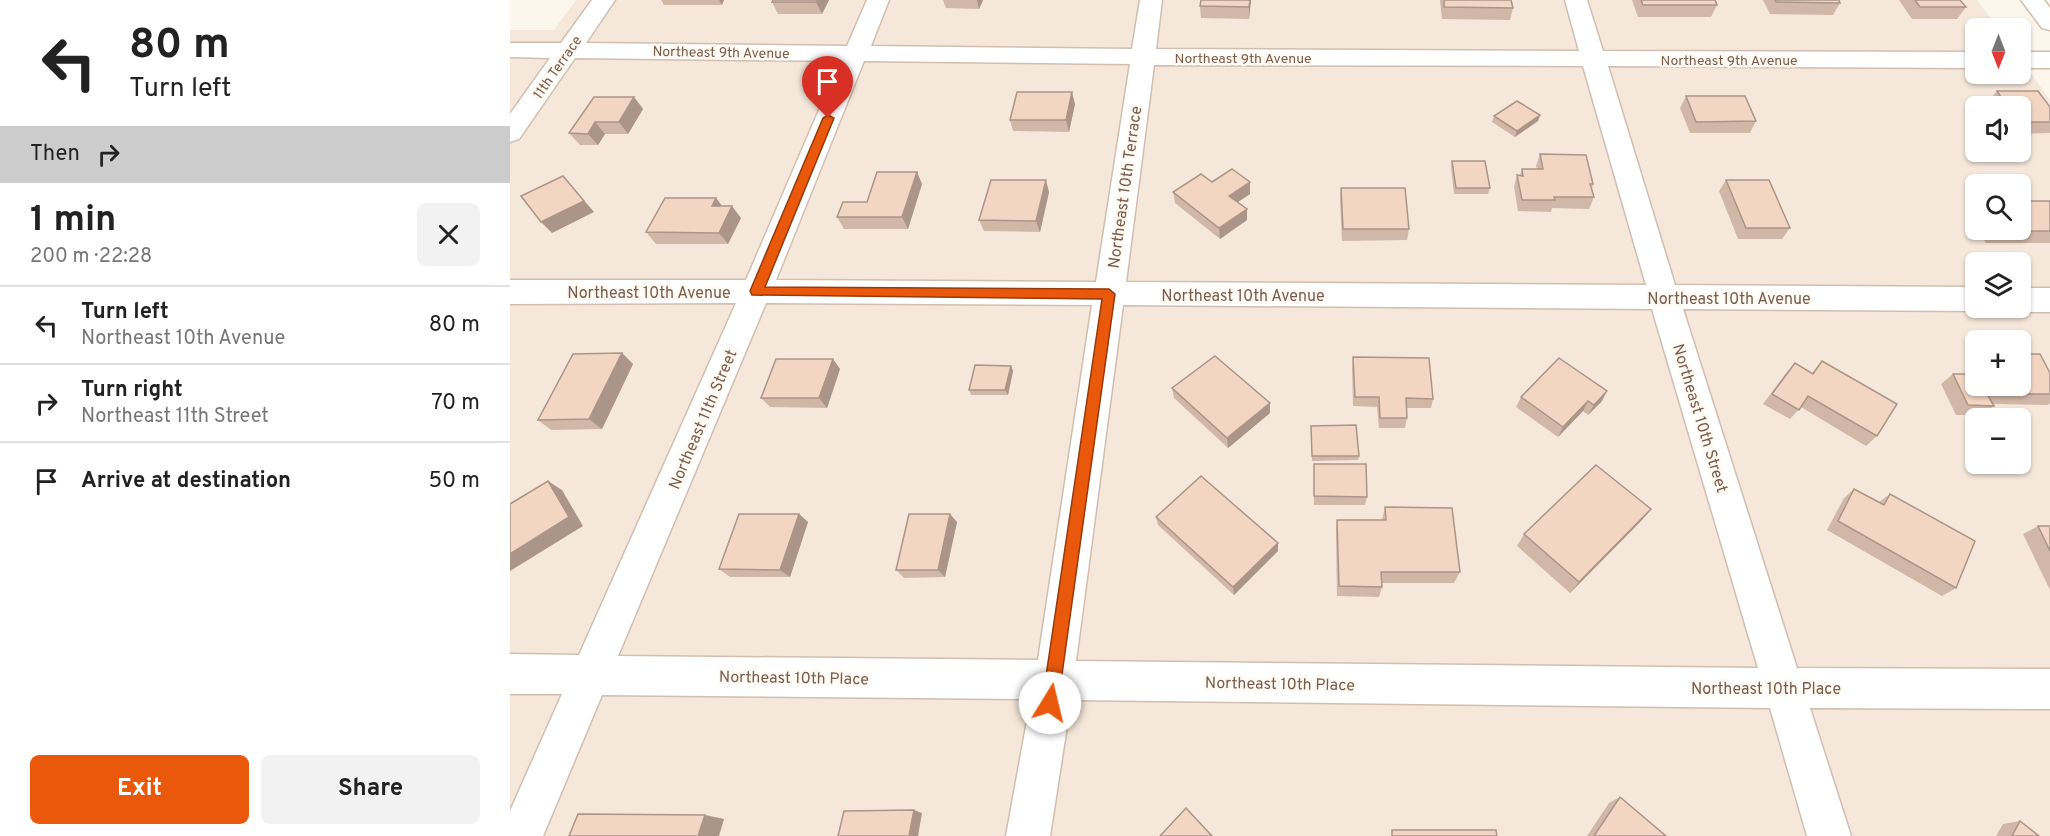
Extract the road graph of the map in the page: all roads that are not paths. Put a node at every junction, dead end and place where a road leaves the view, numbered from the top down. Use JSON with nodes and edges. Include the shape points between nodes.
{"nodes":[{"id":1,"x":604,"y":0,"type":"edge"},
{"id":2,"x":878,"y":0,"type":"edge"},
{"id":3,"x":1150,"y":0,"type":"edge"},
{"id":4,"x":1576,"y":0,"type":"edge"},
{"id":5,"x":2032,"y":0,"type":"edge"},
{"id":6,"x":2050,"y":23,"type":"edge"},
{"id":7,"x":510,"y":50,"type":"edge"},
{"id":8,"x":568,"y":50,"type":"junction"},
{"id":9,"x":855,"y":53,"type":"junction"},
{"id":10,"x":1143,"y":57,"type":"junction"},
{"id":11,"x":1594,"y":60,"type":"junction"},
{"id":12,"x":1965,"y":60,"type":"edge"},
{"id":13,"x":2031,"y":60,"type":"edge"},
{"id":14,"x":2050,"y":60,"type":"edge"},
{"id":15,"x":510,"y":133,"type":"edge"},
{"id":16,"x":756,"y":291,"type":"junction"},
{"id":17,"x":510,"y":292,"type":"edge"},
{"id":18,"x":1109,"y":294,"type":"junction"},
{"id":19,"x":1664,"y":297,"type":"junction"},
{"id":20,"x":1965,"y":299,"type":"edge"},
{"id":21,"x":2031,"y":300,"type":"edge"},
{"id":22,"x":2050,"y":300,"type":"edge"},
{"id":23,"x":510,"y":674,"type":"edge"},
{"id":24,"x":593,"y":674,"type":"junction"},
{"id":25,"x":1054,"y":681,"type":"junction"},
{"id":26,"x":1785,"y":688,"type":"junction"},
{"id":27,"x":2050,"y":688,"type":"edge"},
{"id":28,"x":521,"y":836,"type":"edge"},
{"id":29,"x":1028,"y":836,"type":"edge"},
{"id":30,"x":1829,"y":836,"type":"edge"}],
"edges":[{"from":1,"to":8,"type":"street","name":"11th Terrace"},
{"from":2,"to":9,"type":"street","name":"Northeast 11th Street"},
{"from":3,"to":10,"type":"street","name":"Northeast 10th Terrace"},
{"from":4,"to":11,"type":"street","name":"Northeast 10th Street"},
{"from":5,"to":6,"type":"street"},
{"from":7,"to":8,"type":"street","name":"Northeast 9th Avenue"},
{"from":8,"to":9,"type":"street","name":"Northeast 9th Avenue"},
{"from":8,"to":15,"type":"street","name":"11th Terrace"},
{"from":9,"to":10,"type":"street","name":"Northeast 9th Avenue"},
{"from":9,"to":16,"type":"street","name":"Northeast 11th Street"},
{"from":10,"to":11,"type":"street","name":"Northeast 9th Avenue"},
{"from":10,"to":18,"type":"street","name":"Northeast 10th Terrace"},
{"from":11,"to":12,"type":"street","name":"Northeast 9th Avenue"},
{"from":11,"to":19,"type":"street","name":"Northeast 10th Street"},
{"from":13,"to":14,"type":"street"},
{"from":16,"to":17,"type":"street","name":"Northeast 10th Avenue"},
{"from":16,"to":18,"type":"street","name":"Northeast 10th Avenue"},
{"from":16,"to":24,"type":"street","name":"Northeast 11th Street"},
{"from":18,"to":19,"type":"street","name":"Northeast 10th Avenue"},
{"from":18,"to":25,"type":"street","name":"Northeast 10th Terrace"},
{"from":19,"to":20,"type":"street","name":"Northeast 10th Avenue"},
{"from":19,"to":26,"type":"street","name":"Northeast 10th Street"},
{"from":21,"to":22,"type":"street"},
{"from":23,"to":24,"type":"street","name":"Northeast 10th Place"},
{"from":24,"to":25,"type":"street","name":"Northeast 10th Place"},
{"from":24,"to":28,"type":"street","name":"Northeast 11th Street"},
{"from":25,"to":26,"type":"street","name":"Northeast 10th Place"},
{"from":25,"to":29,"type":"street","name":"Northeast 10th Terrace"},
{"from":26,"to":27,"type":"street","name":"Northeast 10th Place"},
{"from":26,"to":30,"type":"street","name":"Northeast 10th Street"}]}
